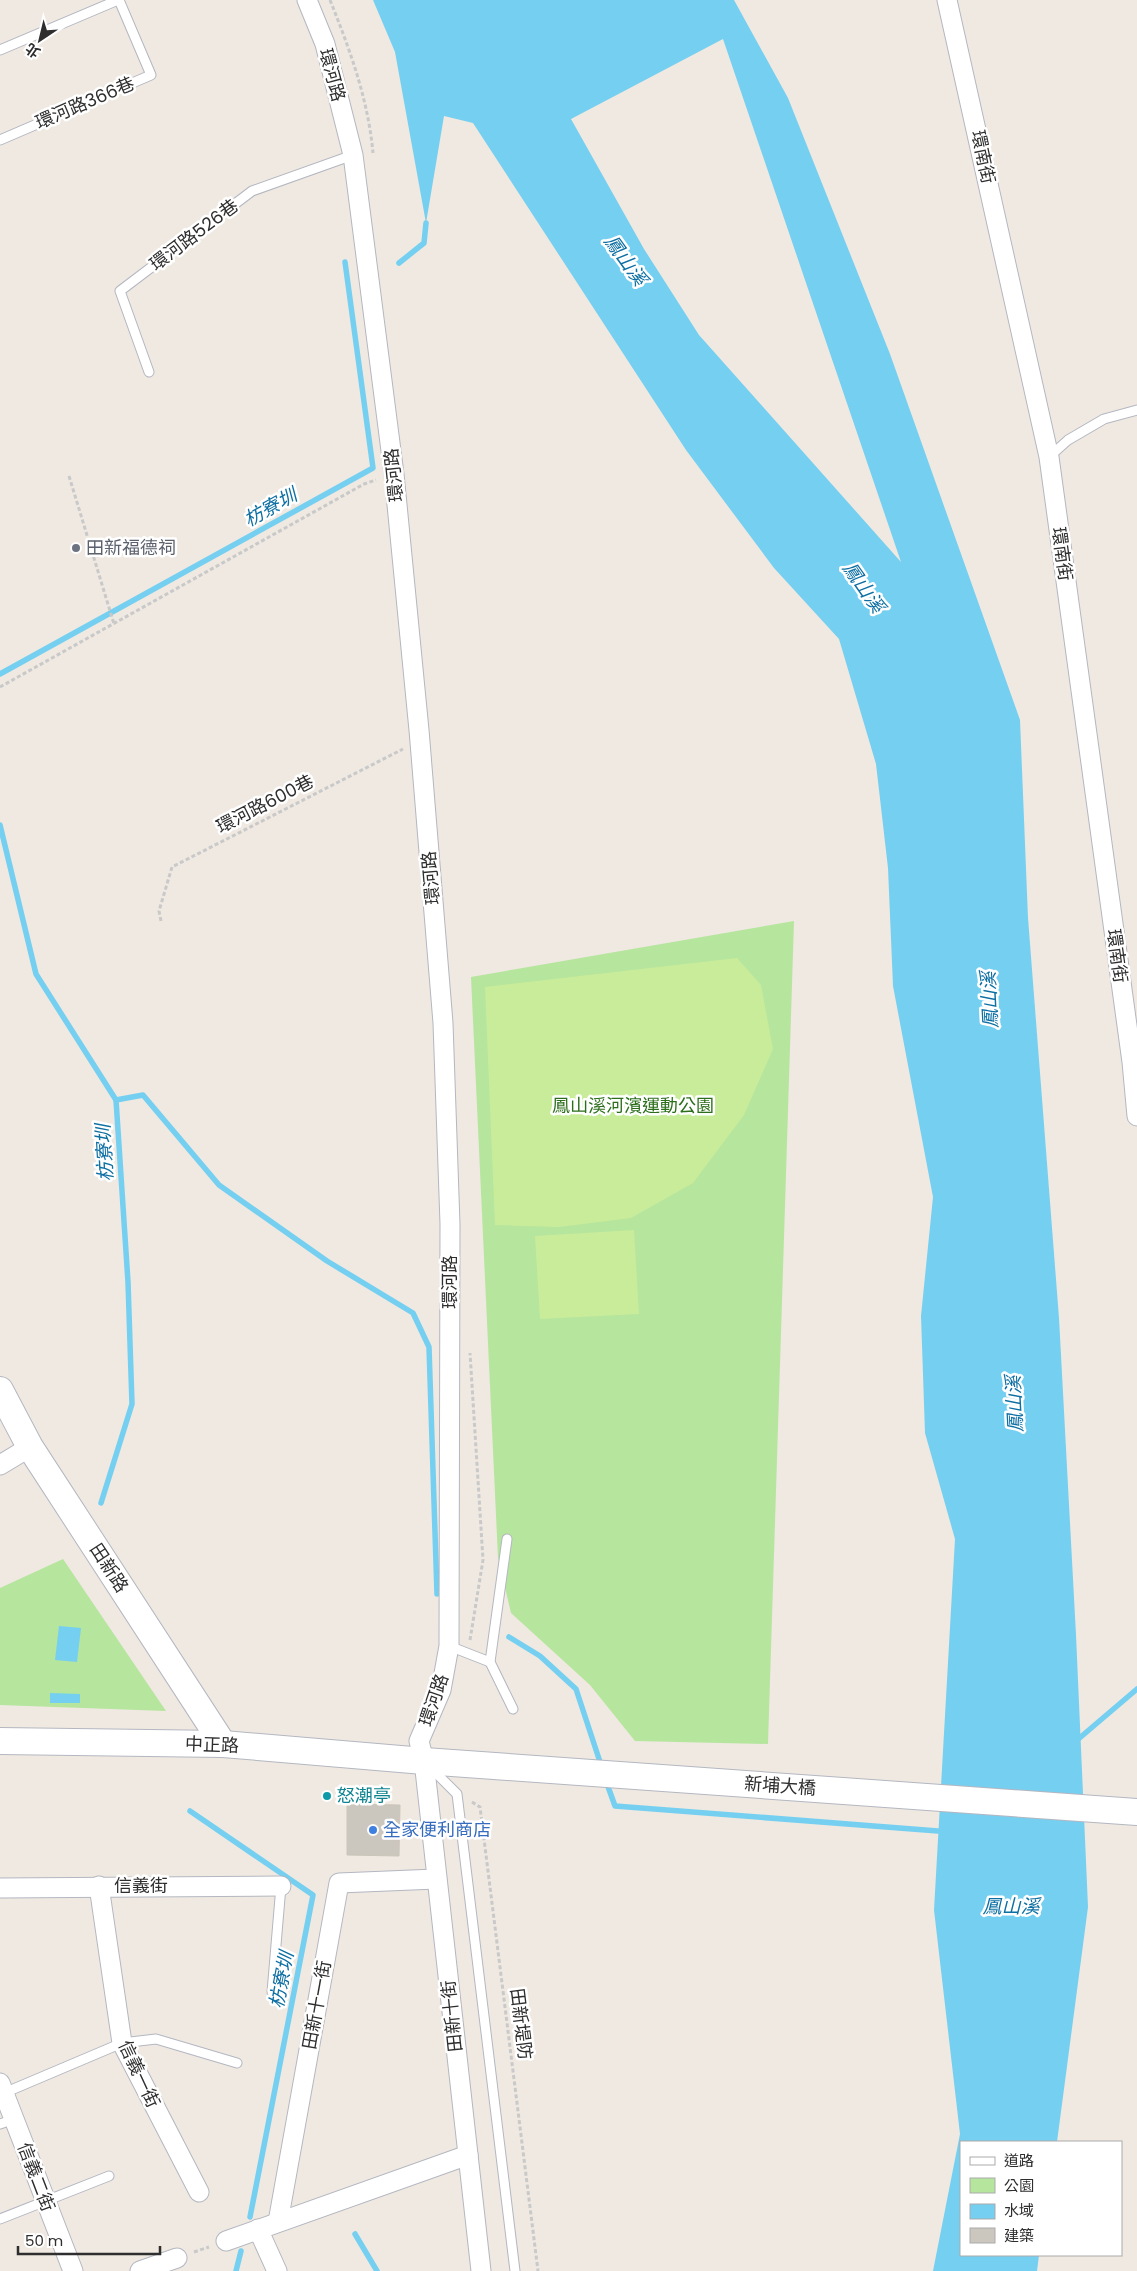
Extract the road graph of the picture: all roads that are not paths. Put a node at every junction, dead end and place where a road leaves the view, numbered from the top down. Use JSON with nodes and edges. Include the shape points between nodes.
{"nodes":[{"id":1,"x":119,"y":0,"type":"edge"},
{"id":2,"x":307,"y":0,"type":"edge"},
{"id":3,"x":947,"y":0,"type":"edge"},
{"id":4,"x":0,"y":50,"type":"edge"},
{"id":5,"x":0,"y":140,"type":"edge"},
{"id":6,"x":353,"y":155,"type":"junction"},
{"id":7,"x":149,"y":372,"type":"dead end"},
{"id":8,"x":1137,"y":410,"type":"edge"},
{"id":9,"x":1049,"y":457,"type":"junction"},
{"id":10,"x":1137,"y":1116,"type":"edge"},
{"id":11,"x":0,"y":1390,"type":"edge"},
{"id":12,"x":30,"y":1446,"type":"junction"},
{"id":13,"x":0,"y":1465,"type":"edge"},
{"id":14,"x":508,"y":1539,"type":"dead end"},
{"id":15,"x":449,"y":1646,"type":"junction"},
{"id":16,"x":490,"y":1662,"type":"junction"},
{"id":17,"x":513,"y":1709,"type":"dead end"},
{"id":18,"x":0,"y":1742,"type":"edge"},
{"id":19,"x":223,"y":1744,"type":"junction"},
{"id":20,"x":424,"y":1761,"type":"junction"},
{"id":21,"x":1137,"y":1812,"type":"edge"},
{"id":22,"x":436,"y":1879,"type":"junction"},
{"id":23,"x":99,"y":1886,"type":"junction"},
{"id":24,"x":281,"y":1886,"type":"joint"},
{"id":25,"x":0,"y":1888,"type":"edge"},
{"id":26,"x":272,"y":1992,"type":"dead end"},
{"id":27,"x":122,"y":2043,"type":"junction"},
{"id":28,"x":237,"y":2063,"type":"dead end"},
{"id":29,"x":2,"y":2088,"type":"edge"},
{"id":30,"x":7,"y":2122,"type":"edge"},
{"id":31,"x":468,"y":2155,"type":"junction"},
{"id":32,"x":109,"y":2176,"type":"dead end"},
{"id":33,"x":199,"y":2192,"type":"dead end"},
{"id":34,"x":46,"y":2201,"type":"junction"},
{"id":35,"x":0,"y":2218,"type":"edge"},
{"id":36,"x":278,"y":2222,"type":"junction"},
{"id":37,"x":258,"y":2229,"type":"junction"},
{"id":38,"x":226,"y":2241,"type":"road end"},
{"id":39,"x":176,"y":2258,"type":"road end"},
{"id":40,"x":73,"y":2271,"type":"edge"},
{"id":41,"x":140,"y":2271,"type":"edge"},
{"id":42,"x":277,"y":2271,"type":"edge"},
{"id":43,"x":481,"y":2271,"type":"edge"},
{"id":44,"x":516,"y":2271,"type":"edge"}],
"edges":[{"from":1,"to":4,"type":"lane","name":"環河路366巷"},
{"from":1,"to":5,"type":"lane","name":"環河路366巷","via":[[151,75]]},
{"from":2,"to":6,"type":"street","name":"環河路","via":[[325,44]]},
{"from":3,"to":9,"type":"street","name":"環南街"},
{"from":6,"to":7,"type":"lane","name":"環河路526巷","via":[[252,191],[120,291]]},
{"from":6,"to":15,"type":"street","name":"環河路","via":[[394,474],[443,1023],[450,1224]]},
{"from":8,"to":9,"type":"lane","via":[[1104,419],[1068,440]]},
{"from":9,"to":10,"type":"street","name":"環南街"},
{"from":11,"to":12,"type":"main road","name":"田新路"},
{"from":12,"to":13,"type":"street"},
{"from":12,"to":19,"type":"main road","name":"田新路"},
{"from":14,"to":16,"type":"lane"},
{"from":15,"to":16,"type":"lane"},
{"from":15,"to":20,"type":"street","name":"環河路","via":[[441,1690],[419,1741]]},
{"from":16,"to":17,"type":"lane"},
{"from":18,"to":19,"type":"main road","name":"中正路"},
{"from":19,"to":20,"type":"main road","name":"中正路"},
{"from":20,"to":21,"type":"main road","name":"新埔大橋"},
{"from":20,"to":22,"type":"street","name":"田新十街"},
{"from":20,"to":44,"type":"lane","via":[[457,1794]]},
{"from":22,"to":31,"type":"street","name":"田新十街"},
{"from":22,"to":36,"type":"street","name":"田新十一街","via":[[340,1883]]},
{"from":23,"to":24,"type":"street","name":"信義街"},
{"from":23,"to":25,"type":"street","name":"信義街"},
{"from":23,"to":27,"type":"street","name":"信義一街"},
{"from":24,"to":26,"type":"lane"},
{"from":27,"to":28,"type":"lane","via":[[156,2039]]},
{"from":27,"to":29,"type":"lane"},
{"from":27,"to":33,"type":"street","name":"信義一街"},
{"from":29,"to":30,"type":"street","name":"信義二街"},
{"from":30,"to":34,"type":"street","name":"信義二街"},
{"from":31,"to":36,"type":"street"},
{"from":31,"to":43,"type":"street","name":"田新十街"},
{"from":32,"to":34,"type":"lane"},
{"from":34,"to":35,"type":"lane"},
{"from":34,"to":40,"type":"street","name":"信義二街"},
{"from":36,"to":37,"type":"street"},
{"from":37,"to":38,"type":"street"},
{"from":37,"to":42,"type":"street"},
{"from":39,"to":41,"type":"street"}]}
